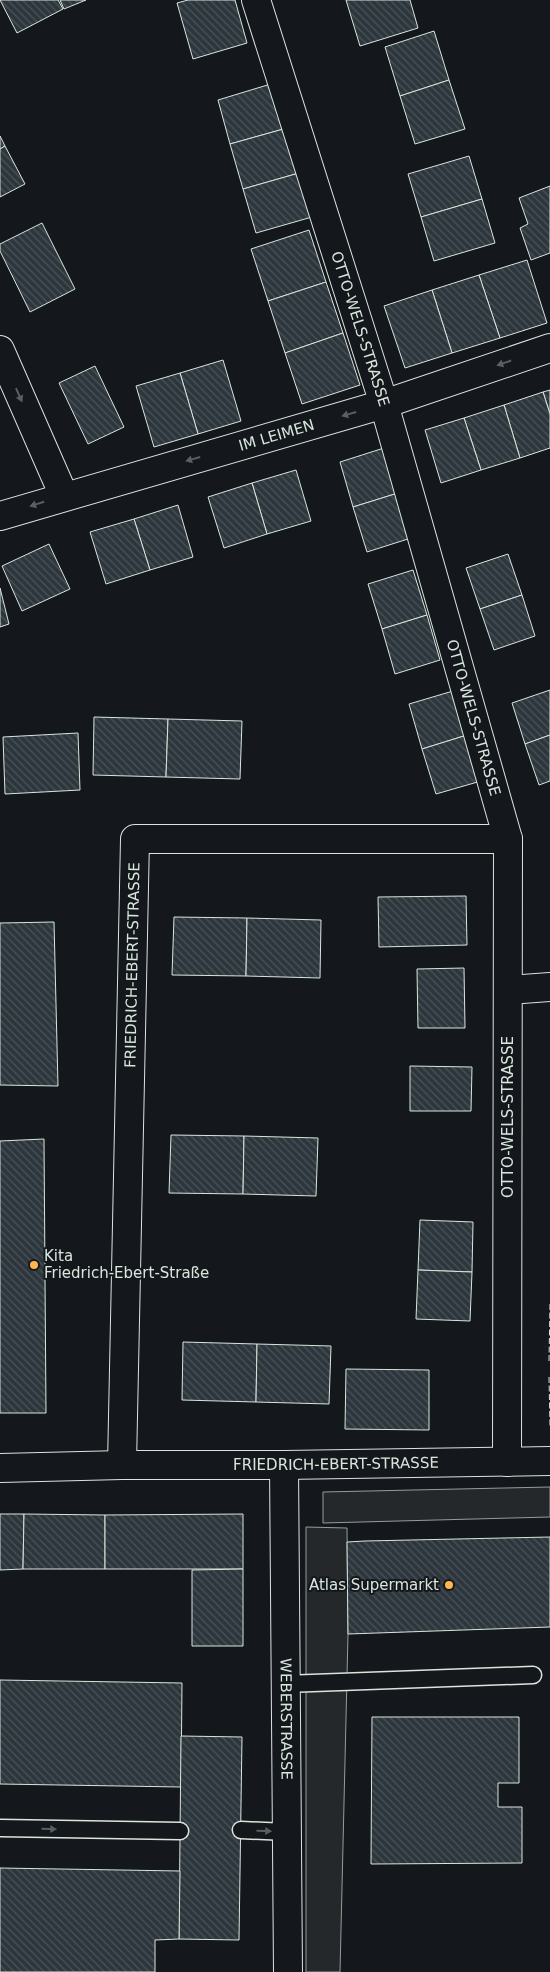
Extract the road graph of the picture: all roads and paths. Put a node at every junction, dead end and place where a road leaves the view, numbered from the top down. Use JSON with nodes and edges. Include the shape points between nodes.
{"nodes":[{"id":1,"x":256,"y":0,"type":"edge"},
{"id":2,"x":550,"y":348,"type":"edge"},
{"id":3,"x":0,"y":350,"type":"edge"},
{"id":4,"x":384,"y":404,"type":"junction"},
{"id":5,"x":64,"y":496,"type":"junction"},
{"id":6,"x":0,"y":516,"type":"edge"},
{"id":7,"x":508,"y":839,"type":"junction"},
{"id":8,"x":550,"y":987,"type":"edge"},
{"id":9,"x":509,"y":990,"type":"junction"},
{"id":10,"x":550,"y":1461,"type":"edge"},
{"id":11,"x":507,"y":1462,"type":"junction"},
{"id":12,"x":122,"y":1465,"type":"junction"},
{"id":13,"x":284,"y":1465,"type":"junction"},
{"id":14,"x":0,"y":1468,"type":"edge"},
{"id":15,"x":533,"y":1675,"type":"dead end"},
{"id":16,"x":286,"y":1684,"type":"junction"},
{"id":17,"x":0,"y":1828,"type":"edge"},
{"id":18,"x":241,"y":1830,"type":"dead end"},
{"id":19,"x":180,"y":1831,"type":"dead end"},
{"id":20,"x":287,"y":1832,"type":"junction"},
{"id":21,"x":288,"y":1972,"type":"edge"}],
"edges":[{"from":1,"to":4,"type":"street","name":"OTTO-WELS-STRASSE"},
{"from":2,"to":4,"type":"street","name":"IM LEIMEN","one_way":true},
{"from":3,"to":5,"type":"street","one_way":true},
{"from":4,"to":5,"type":"street","name":"IM LEIMEN","one_way":true},
{"from":4,"to":7,"type":"street","name":"OTTO-WELS-STRASSE"},
{"from":5,"to":6,"type":"street","name":"IM LEIMEN","one_way":true},
{"from":7,"to":9,"type":"street","name":"OTTO-WELS-STRASSE"},
{"from":7,"to":12,"type":"street","name":"FRIEDRICH-EBERT-STRASSE","via":[[135,839]]},
{"from":8,"to":9,"type":"street"},
{"from":9,"to":11,"type":"street","name":"OTTO-WELS-STRASSE"},
{"from":10,"to":11,"type":"street","name":"FRIEDRICH-EBERT-STRASSE"},
{"from":11,"to":13,"type":"street","name":"FRIEDRICH-EBERT-STRASSE"},
{"from":12,"to":13,"type":"street","name":"FRIEDRICH-EBERT-STRASSE"},
{"from":12,"to":14,"type":"street","name":"FRIEDRICH-EBERT-STRASSE"},
{"from":13,"to":16,"type":"street","name":"WEBERSTRASSE"},
{"from":15,"to":16,"type":"lane"},
{"from":16,"to":20,"type":"street","name":"WEBERSTRASSE"},
{"from":17,"to":19,"type":"lane","one_way":true},
{"from":18,"to":20,"type":"lane","one_way":true},
{"from":20,"to":21,"type":"street","name":"WEBERSTRASSE"}]}
